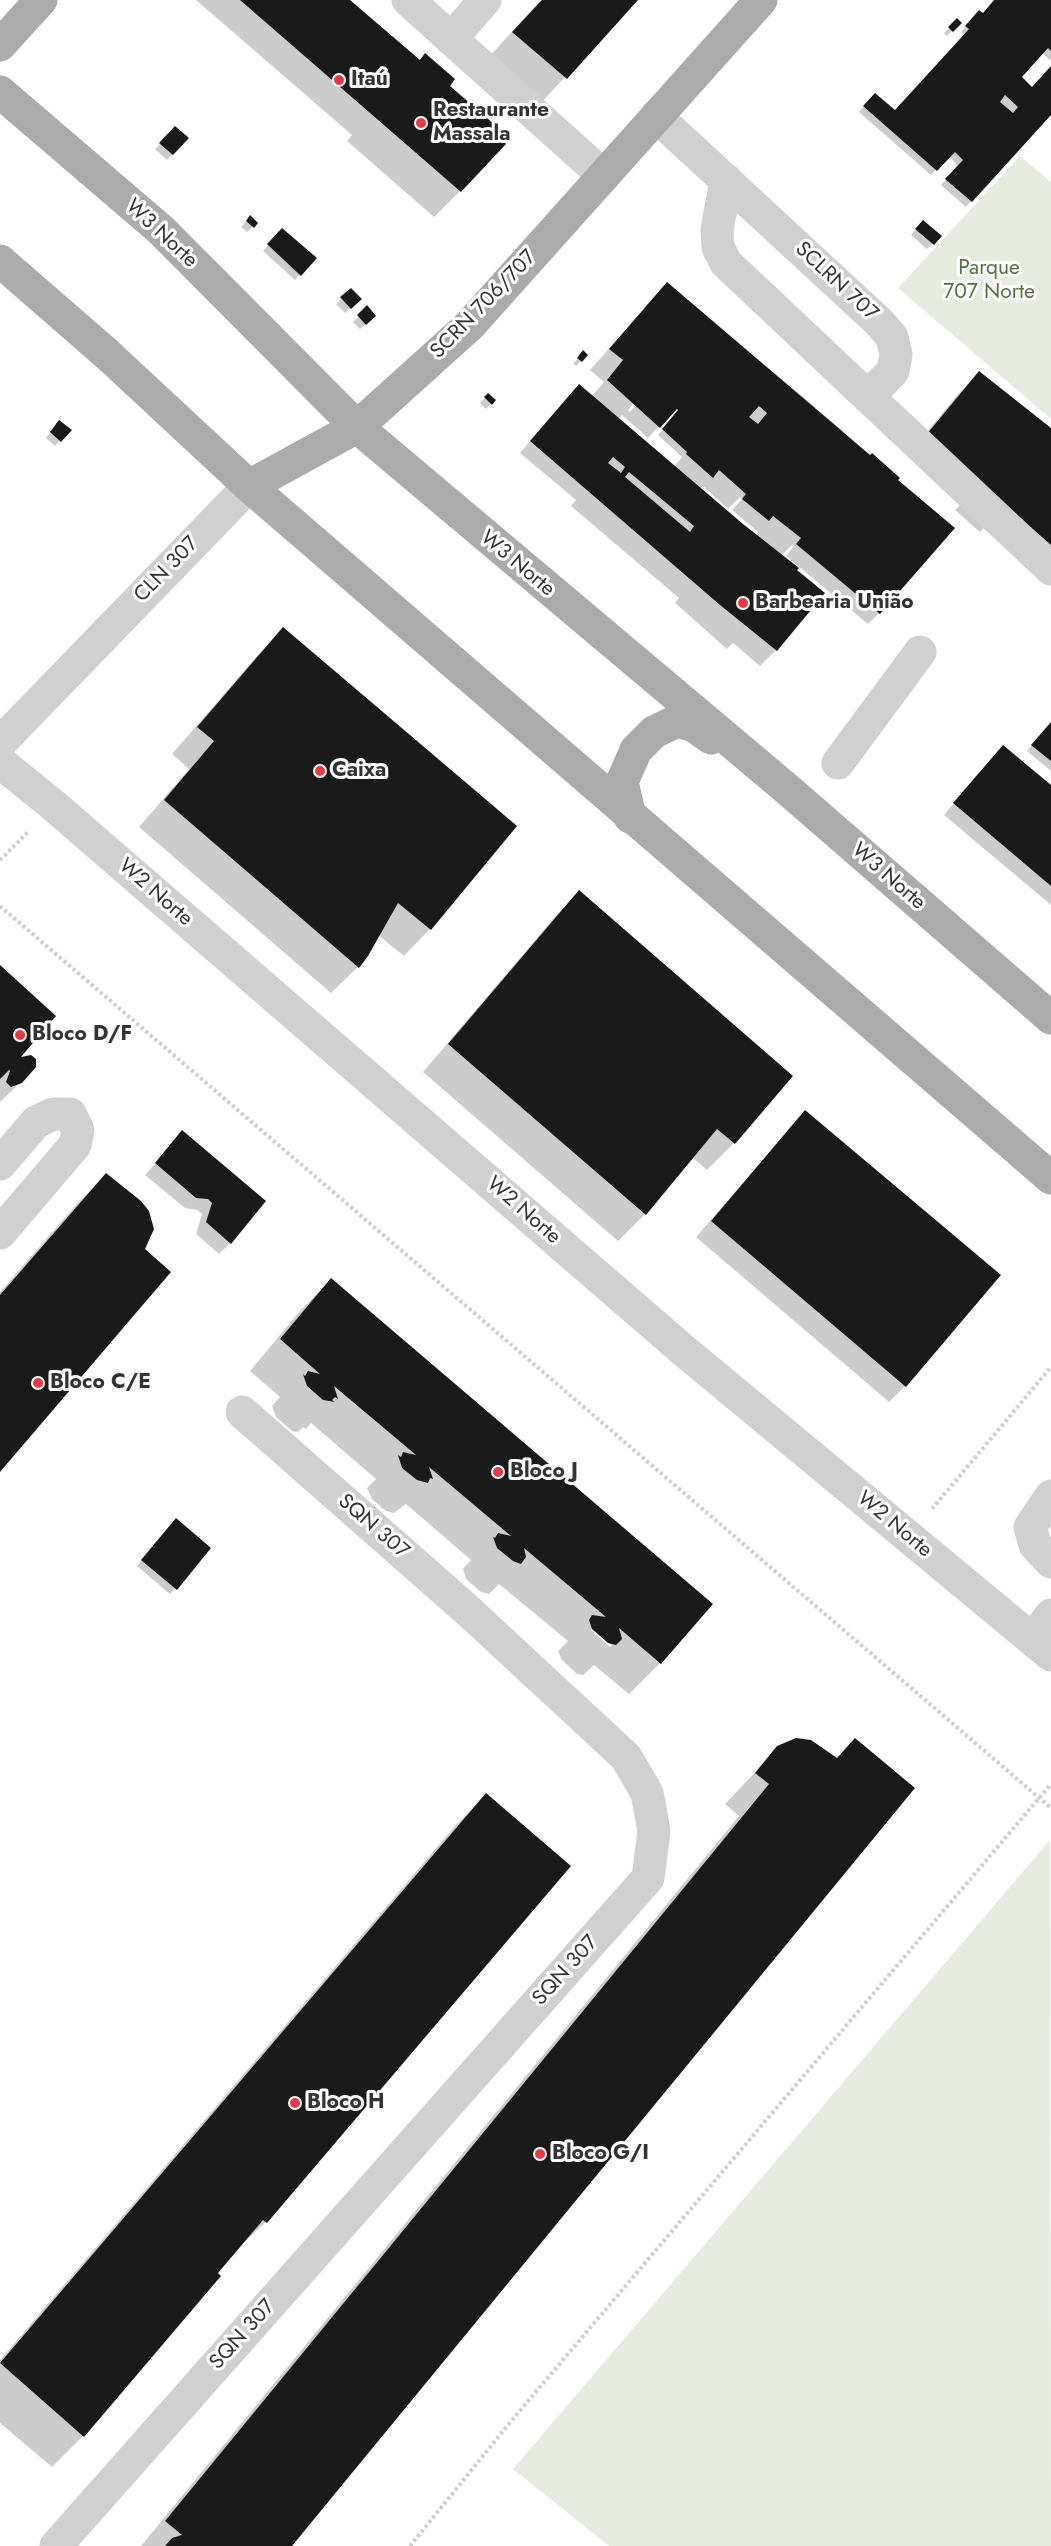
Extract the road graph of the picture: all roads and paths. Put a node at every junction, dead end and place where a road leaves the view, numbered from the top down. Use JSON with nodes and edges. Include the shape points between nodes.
{"nodes":[{"id":1,"x":41,"y":0,"type":"edge"},
{"id":2,"x":408,"y":0,"type":"edge"},
{"id":3,"x":485,"y":0,"type":"edge"},
{"id":4,"x":761,"y":0,"type":"edge"},
{"id":5,"x":451,"y":39,"type":"junction"},
{"id":6,"x":0,"y":45,"type":"edge"},
{"id":7,"x":0,"y":92,"type":"edge"},
{"id":8,"x":656,"y":116,"type":"junction"},
{"id":9,"x":604,"y":176,"type":"junction"},
{"id":10,"x":726,"y":180,"type":"junction"},
{"id":11,"x":0,"y":261,"type":"edge"},
{"id":12,"x":868,"y":397,"type":"junction"},
{"id":13,"x":357,"y":427,"type":"junction"},
{"id":14,"x":249,"y":486,"type":"junction"},
{"id":15,"x":1051,"y":569,"type":"edge"},
{"id":16,"x":920,"y":652,"type":"dead end"},
{"id":17,"x":0,"y":743,"type":"edge"},
{"id":18,"x":0,"y":762,"type":"edge"},
{"id":19,"x":838,"y":763,"type":"dead end"},
{"id":20,"x":787,"y":789,"type":"junction"},
{"id":21,"x":630,"y":816,"type":"junction"},
{"id":22,"x":0,"y":906,"type":"edge"},
{"id":23,"x":1051,"y":1018,"type":"edge"},
{"id":24,"x":0,"y":1164,"type":"edge"},
{"id":25,"x":1051,"y":1178,"type":"edge"},
{"id":26,"x":0,"y":1233,"type":"edge"},
{"id":27,"x":1051,"y":1368,"type":"edge"},
{"id":28,"x":242,"y":1412,"type":"dead end"},
{"id":29,"x":1051,"y":1496,"type":"edge"},
{"id":30,"x":909,"y":1537,"type":"junction"},
{"id":31,"x":1051,"y":1562,"type":"edge"},
{"id":32,"x":1045,"y":1636,"type":"edge"},
{"id":33,"x":1051,"y":1784,"type":"edge"},
{"id":34,"x":1039,"y":1797,"type":"junction"},
{"id":35,"x":1051,"y":1808,"type":"edge"},
{"id":36,"x":56,"y":2546,"type":"edge"},
{"id":37,"x":410,"y":2546,"type":"edge"}],
"edges":[{"from":1,"to":6,"type":"main road"},
{"from":2,"to":5,"type":"street"},
{"from":3,"to":5,"type":"street"},
{"from":4,"to":8,"type":"main road","name":"SCRN 706/707"},
{"from":5,"to":9,"type":"street"},
{"from":7,"to":13,"type":"main road","name":"W3 Norte","via":[[161,230]]},
{"from":8,"to":9,"type":"main road","name":"SCRN 706/707"},
{"from":8,"to":10,"type":"street","name":"SCLRN 707"},
{"from":9,"to":13,"type":"main road","name":"SCRN 706/707","via":[[470,325]]},
{"from":10,"to":12,"type":"street","via":[[717,230],[718,247],[726,263]]},
{"from":10,"to":12,"type":"street","name":"SCLRN 707","via":[[892,337],[897,354],[892,371]]},
{"from":11,"to":14,"type":"main road"},
{"from":12,"to":15,"type":"street"},
{"from":13,"to":14,"type":"main road","name":"CLN 307"},
{"from":13,"to":20,"type":"main road","name":"W3 Norte"},
{"from":14,"to":17,"type":"street","name":"CLN 307"},
{"from":14,"to":21,"type":"main road"},
{"from":16,"to":19,"type":"street"},
{"from":18,"to":30,"type":"street","name":"W2 Norte","via":[[683,1350]]},
{"from":20,"to":21,"type":"main road","via":[[694,726],[677,721],[654,732],[636,750],[622,782]]},
{"from":20,"to":23,"type":"main road","name":"W3 Norte"},
{"from":21,"to":25,"type":"main road"},
{"from":22,"to":34,"type":"path"},
{"from":24,"to":26,"type":"street","via":[[36,1122],[53,1114],[70,1114],[78,1130],[75,1145]]},
{"from":27,"to":30,"type":"path"},
{"from":28,"to":36,"type":"street","name":"SQN 307","via":[[465,1608],[626,1757],[647,1793],[654,1831],[648,1878]]},
{"from":29,"to":31,"type":"street","via":[[1030,1527],[1035,1545]]},
{"from":30,"to":32,"type":"street","name":"W2 Norte"},
{"from":33,"to":34,"type":"path"},
{"from":34,"to":35,"type":"path"},
{"from":34,"to":37,"type":"path"}]}
